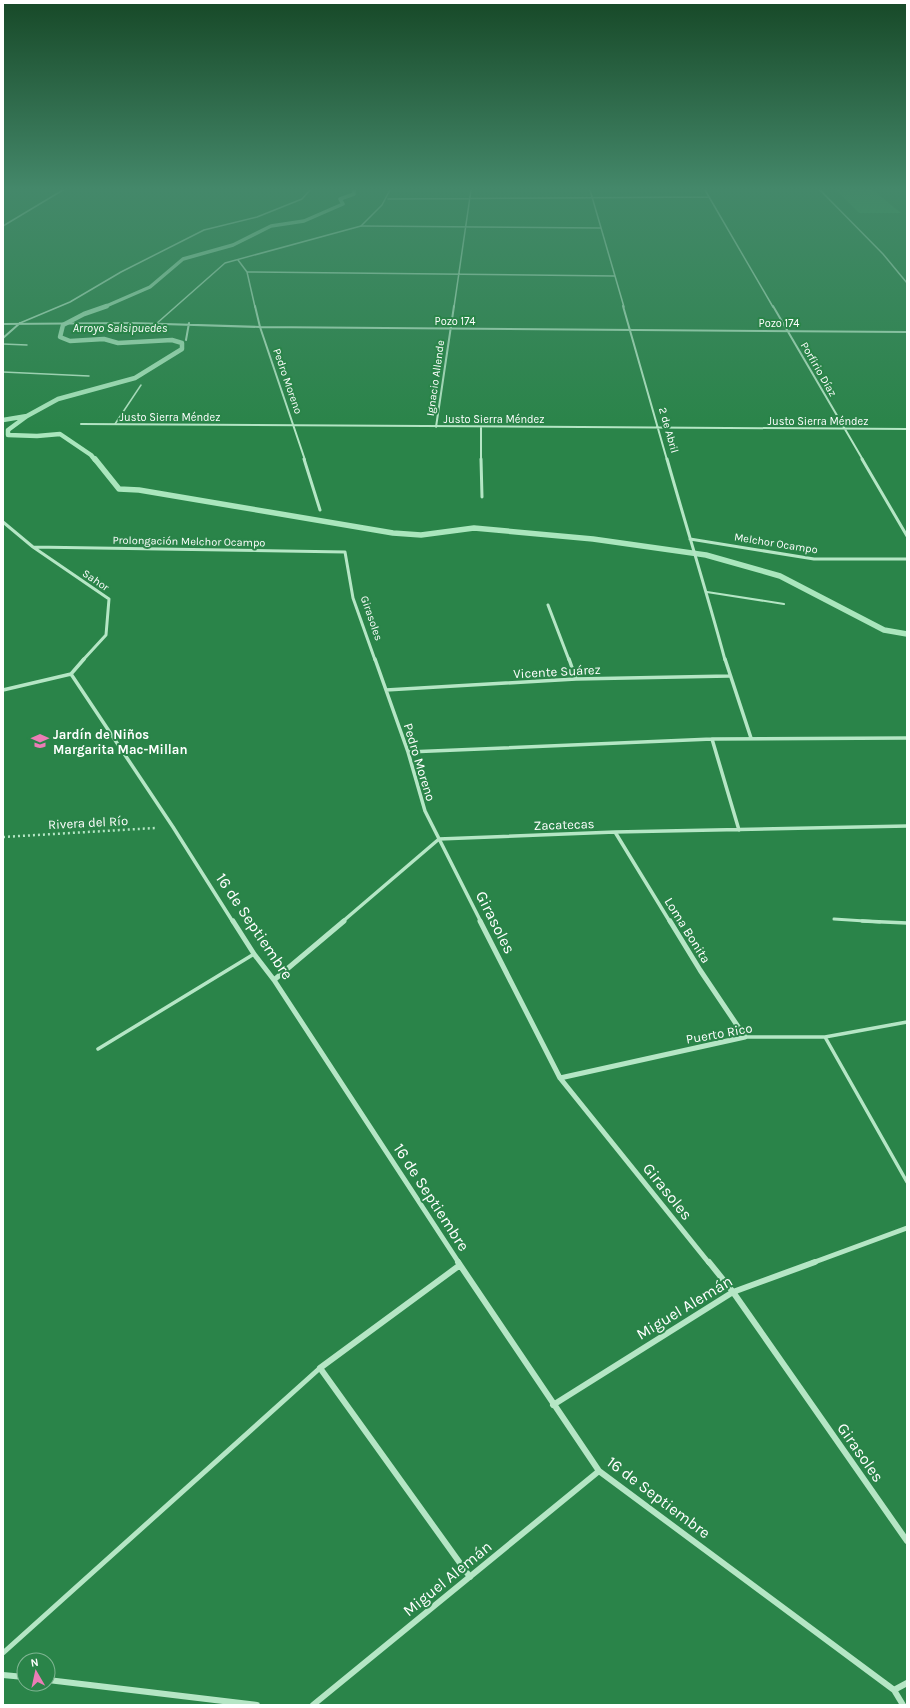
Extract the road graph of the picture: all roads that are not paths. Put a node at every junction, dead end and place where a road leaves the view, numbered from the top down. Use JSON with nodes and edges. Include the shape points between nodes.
{"nodes":[{"id":1,"x":126,"y":270,"type":"edge"},
{"id":2,"x":217,"y":270,"type":"edge"},
{"id":3,"x":460,"y":270,"type":"edge"},
{"id":4,"x":613,"y":270,"type":"edge"},
{"id":5,"x":752,"y":270,"type":"edge"},
{"id":6,"x":896,"y":270,"type":"edge"},
{"id":7,"x":247,"y":272,"type":"joint"},
{"id":8,"x":459,"y":274,"type":"junction"},
{"id":9,"x":615,"y":276,"type":"junction"},
{"id":10,"x":907,"y":283,"type":"edge"},
{"id":11,"x":20,"y":323,"type":"junction"},
{"id":12,"x":3,"y":324,"type":"edge"},
{"id":13,"x":156,"y":324,"type":"junction"},
{"id":14,"x":189,"y":324,"type":"junction"},
{"id":15,"x":260,"y":328,"type":"junction"},
{"id":16,"x":451,"y":329,"type":"junction"},
{"id":17,"x":631,"y":330,"type":"junction"},
{"id":18,"x":788,"y":331,"type":"junction"},
{"id":19,"x":907,"y":332,"type":"edge"},
{"id":20,"x":3,"y":338,"type":"edge"},
{"id":21,"x":186,"y":340,"type":"dead end"},
{"id":22,"x":3,"y":344,"type":"edge"},
{"id":23,"x":27,"y":345,"type":"dead end"},
{"id":24,"x":3,"y":372,"type":"edge"},
{"id":25,"x":89,"y":376,"type":"dead end"},
{"id":26,"x":141,"y":386,"type":"dead end"},
{"id":27,"x":81,"y":424,"type":"dead end"},
{"id":28,"x":115,"y":424,"type":"junction"},
{"id":29,"x":294,"y":426,"type":"junction"},
{"id":30,"x":436,"y":426,"type":"junction"},
{"id":31,"x":481,"y":427,"type":"junction"},
{"id":32,"x":659,"y":428,"type":"junction"},
{"id":33,"x":845,"y":429,"type":"junction"},
{"id":34,"x":907,"y":429,"type":"edge"},
{"id":35,"x":482,"y":497,"type":"dead end"},
{"id":36,"x":320,"y":510,"type":"dead end"},
{"id":37,"x":3,"y":522,"type":"edge"},
{"id":38,"x":907,"y":536,"type":"edge"},
{"id":39,"x":690,"y":539,"type":"junction"},
{"id":40,"x":33,"y":547,"type":"junction"},
{"id":41,"x":345,"y":552,"type":"joint"},
{"id":42,"x":907,"y":559,"type":"edge"},
{"id":43,"x":708,"y":592,"type":"junction"},
{"id":44,"x":784,"y":604,"type":"dead end"},
{"id":45,"x":548,"y":605,"type":"dead end"},
{"id":46,"x":71,"y":674,"type":"junction"},
{"id":47,"x":729,"y":676,"type":"junction"},
{"id":48,"x":576,"y":679,"type":"junction"},
{"id":49,"x":3,"y":690,"type":"edge"},
{"id":50,"x":386,"y":690,"type":"junction"},
{"id":51,"x":750,"y":738,"type":"junction"},
{"id":52,"x":907,"y":738,"type":"edge"},
{"id":53,"x":712,"y":740,"type":"junction"},
{"id":54,"x":408,"y":752,"type":"junction"},
{"id":55,"x":907,"y":826,"type":"edge"},
{"id":56,"x":739,"y":830,"type":"junction"},
{"id":57,"x":615,"y":832,"type":"junction"},
{"id":58,"x":439,"y":839,"type":"junction"},
{"id":59,"x":834,"y":919,"type":"dead end"},
{"id":60,"x":907,"y":923,"type":"edge"},
{"id":61,"x":254,"y":954,"type":"junction"},
{"id":62,"x":274,"y":980,"type":"junction"},
{"id":63,"x":907,"y":1022,"type":"edge"},
{"id":64,"x":745,"y":1037,"type":"junction"},
{"id":65,"x":825,"y":1037,"type":"junction"},
{"id":66,"x":98,"y":1049,"type":"dead end"},
{"id":67,"x":560,"y":1078,"type":"junction"},
{"id":68,"x":907,"y":1182,"type":"edge"},
{"id":69,"x":906,"y":1229,"type":"edge"},
{"id":70,"x":460,"y":1265,"type":"junction"},
{"id":71,"x":733,"y":1292,"type":"junction"},
{"id":72,"x":320,"y":1368,"type":"junction"},
{"id":73,"x":553,"y":1405,"type":"junction"},
{"id":74,"x":599,"y":1471,"type":"junction"},
{"id":75,"x":907,"y":1541,"type":"edge"},
{"id":76,"x":470,"y":1577,"type":"junction"},
{"id":77,"x":3,"y":1653,"type":"edge"},
{"id":78,"x":3,"y":1675,"type":"edge"},
{"id":79,"x":16,"y":1676,"type":"edge"},
{"id":80,"x":56,"y":1681,"type":"edge"},
{"id":81,"x":907,"y":1683,"type":"edge"},
{"id":82,"x":894,"y":1690,"type":"junction"},
{"id":83,"x":257,"y":1705,"type":"edge"},
{"id":84,"x":313,"y":1705,"type":"edge"},
{"id":85,"x":903,"y":1705,"type":"edge"}],
"edges":[{"from":1,"to":11,"type":"lane","via":[[70,302]]},
{"from":2,"to":13,"type":"lane"},
{"from":3,"to":8,"type":"street","name":"Ignacio Allende"},
{"from":4,"to":9,"type":"street","name":"2 de Abril"},
{"from":5,"to":18,"type":"street","name":"Porfirio Díaz"},
{"from":6,"to":10,"type":"street"},
{"from":7,"to":8,"type":"street"},
{"from":7,"to":15,"type":"street","name":"Pedro Moreno"},
{"from":8,"to":9,"type":"street"},
{"from":8,"to":16,"type":"street","name":"Ignacio Allende"},
{"from":9,"to":17,"type":"street","name":"2 de Abril"},
{"from":11,"to":12,"type":"street","name":"Pozo 174"},
{"from":11,"to":13,"type":"street","name":"Pozo 174"},
{"from":11,"to":20,"type":"street"},
{"from":13,"to":14,"type":"street","name":"Pozo 174"},
{"from":14,"to":15,"type":"street","name":"Pozo 174"},
{"from":14,"to":21,"type":"street"},
{"from":15,"to":16,"type":"street","name":"Pozo 174"},
{"from":15,"to":29,"type":"street","name":"Pedro Moreno"},
{"from":16,"to":17,"type":"street","name":"Pozo 174"},
{"from":16,"to":30,"type":"street","name":"Ignacio Allende"},
{"from":17,"to":18,"type":"street","name":"Pozo 174"},
{"from":17,"to":32,"type":"street","name":"2 de Abril"},
{"from":18,"to":19,"type":"street","name":"Pozo 174"},
{"from":18,"to":33,"type":"street","name":"Porfirio Díaz"},
{"from":22,"to":23,"type":"lane"},
{"from":24,"to":25,"type":"lane"},
{"from":26,"to":28,"type":"lane"},
{"from":27,"to":28,"type":"street","name":"Justo Sierra Méndez"},
{"from":28,"to":29,"type":"street","name":"Justo Sierra Méndez"},
{"from":29,"to":30,"type":"street","name":"Justo Sierra Méndez"},
{"from":29,"to":36,"type":"street","name":"Pedro Moreno"},
{"from":30,"to":31,"type":"street","name":"Justo Sierra Méndez"},
{"from":31,"to":32,"type":"street","name":"Justo Sierra Méndez"},
{"from":31,"to":35,"type":"street"},
{"from":32,"to":33,"type":"street","name":"Justo Sierra Méndez"},
{"from":32,"to":39,"type":"street","name":"2 de Abril"},
{"from":33,"to":34,"type":"street","name":"Justo Sierra Méndez"},
{"from":33,"to":38,"type":"street","name":"Porfirio Díaz"},
{"from":37,"to":40,"type":"street","name":"Sahor"},
{"from":39,"to":42,"type":"street","name":"Melchor Ocampo","via":[[814,559]]},
{"from":39,"to":43,"type":"street","name":"2 de Abril"},
{"from":40,"to":41,"type":"street","name":"Prolongación Melchor Ocampo"},
{"from":40,"to":46,"type":"street","name":"Sahor","via":[[109,599],[106,635]]},
{"from":41,"to":50,"type":"street","name":"Girasoles","via":[[353,598]]},
{"from":43,"to":44,"type":"lane"},
{"from":43,"to":47,"type":"street","name":"2 de Abril"},
{"from":45,"to":48,"type":"street"},
{"from":46,"to":49,"type":"street"},
{"from":46,"to":61,"type":"street","name":"16 de Septiembre"},
{"from":47,"to":48,"type":"street","name":"Vicente Suárez"},
{"from":47,"to":51,"type":"street","name":"2 de Abril"},
{"from":48,"to":50,"type":"street","name":"Vicente Suárez"},
{"from":50,"to":54,"type":"street","name":"Pedro Moreno"},
{"from":51,"to":52,"type":"street"},
{"from":51,"to":53,"type":"street"},
{"from":53,"to":54,"type":"street"},
{"from":53,"to":56,"type":"street"},
{"from":54,"to":58,"type":"street","name":"Pedro Moreno","via":[[425,811]]},
{"from":55,"to":56,"type":"street","name":"Zacatecas"},
{"from":56,"to":57,"type":"street","name":"Zacatecas"},
{"from":57,"to":58,"type":"street","name":"Zacatecas"},
{"from":57,"to":64,"type":"street","name":"Loma Bonita","via":[[700,970]]},
{"from":58,"to":62,"type":"street"},
{"from":58,"to":67,"type":"street","name":"Girasoles"},
{"from":59,"to":60,"type":"lane"},
{"from":61,"to":62,"type":"street","name":"16 de Septiembre"},
{"from":61,"to":66,"type":"lane"},
{"from":62,"to":70,"type":"street","name":"16 de Septiembre"},
{"from":63,"to":65,"type":"lane","name":"Puerto Rico"},
{"from":64,"to":65,"type":"lane","name":"Puerto Rico"},
{"from":64,"to":67,"type":"street","name":"Puerto Rico"},
{"from":65,"to":68,"type":"lane"},
{"from":67,"to":71,"type":"street","name":"Girasoles"},
{"from":69,"to":71,"type":"street","name":"Miguel Alemán"},
{"from":70,"to":72,"type":"street"},
{"from":70,"to":73,"type":"street","name":"16 de Septiembre"},
{"from":71,"to":73,"type":"street","name":"Miguel Alemán"},
{"from":71,"to":75,"type":"street","name":"Girasoles"},
{"from":72,"to":76,"type":"street"},
{"from":72,"to":77,"type":"lane"},
{"from":73,"to":74,"type":"street","name":"16 de Septiembre"},
{"from":74,"to":76,"type":"street","name":"Miguel Alemán"},
{"from":74,"to":82,"type":"street","name":"16 de Septiembre"},
{"from":76,"to":84,"type":"street","name":"Miguel Alemán"},
{"from":78,"to":79,"type":"street"},
{"from":80,"to":83,"type":"street"},
{"from":81,"to":82,"type":"street"},
{"from":82,"to":85,"type":"street","name":"16 de Septiembre"}]}
